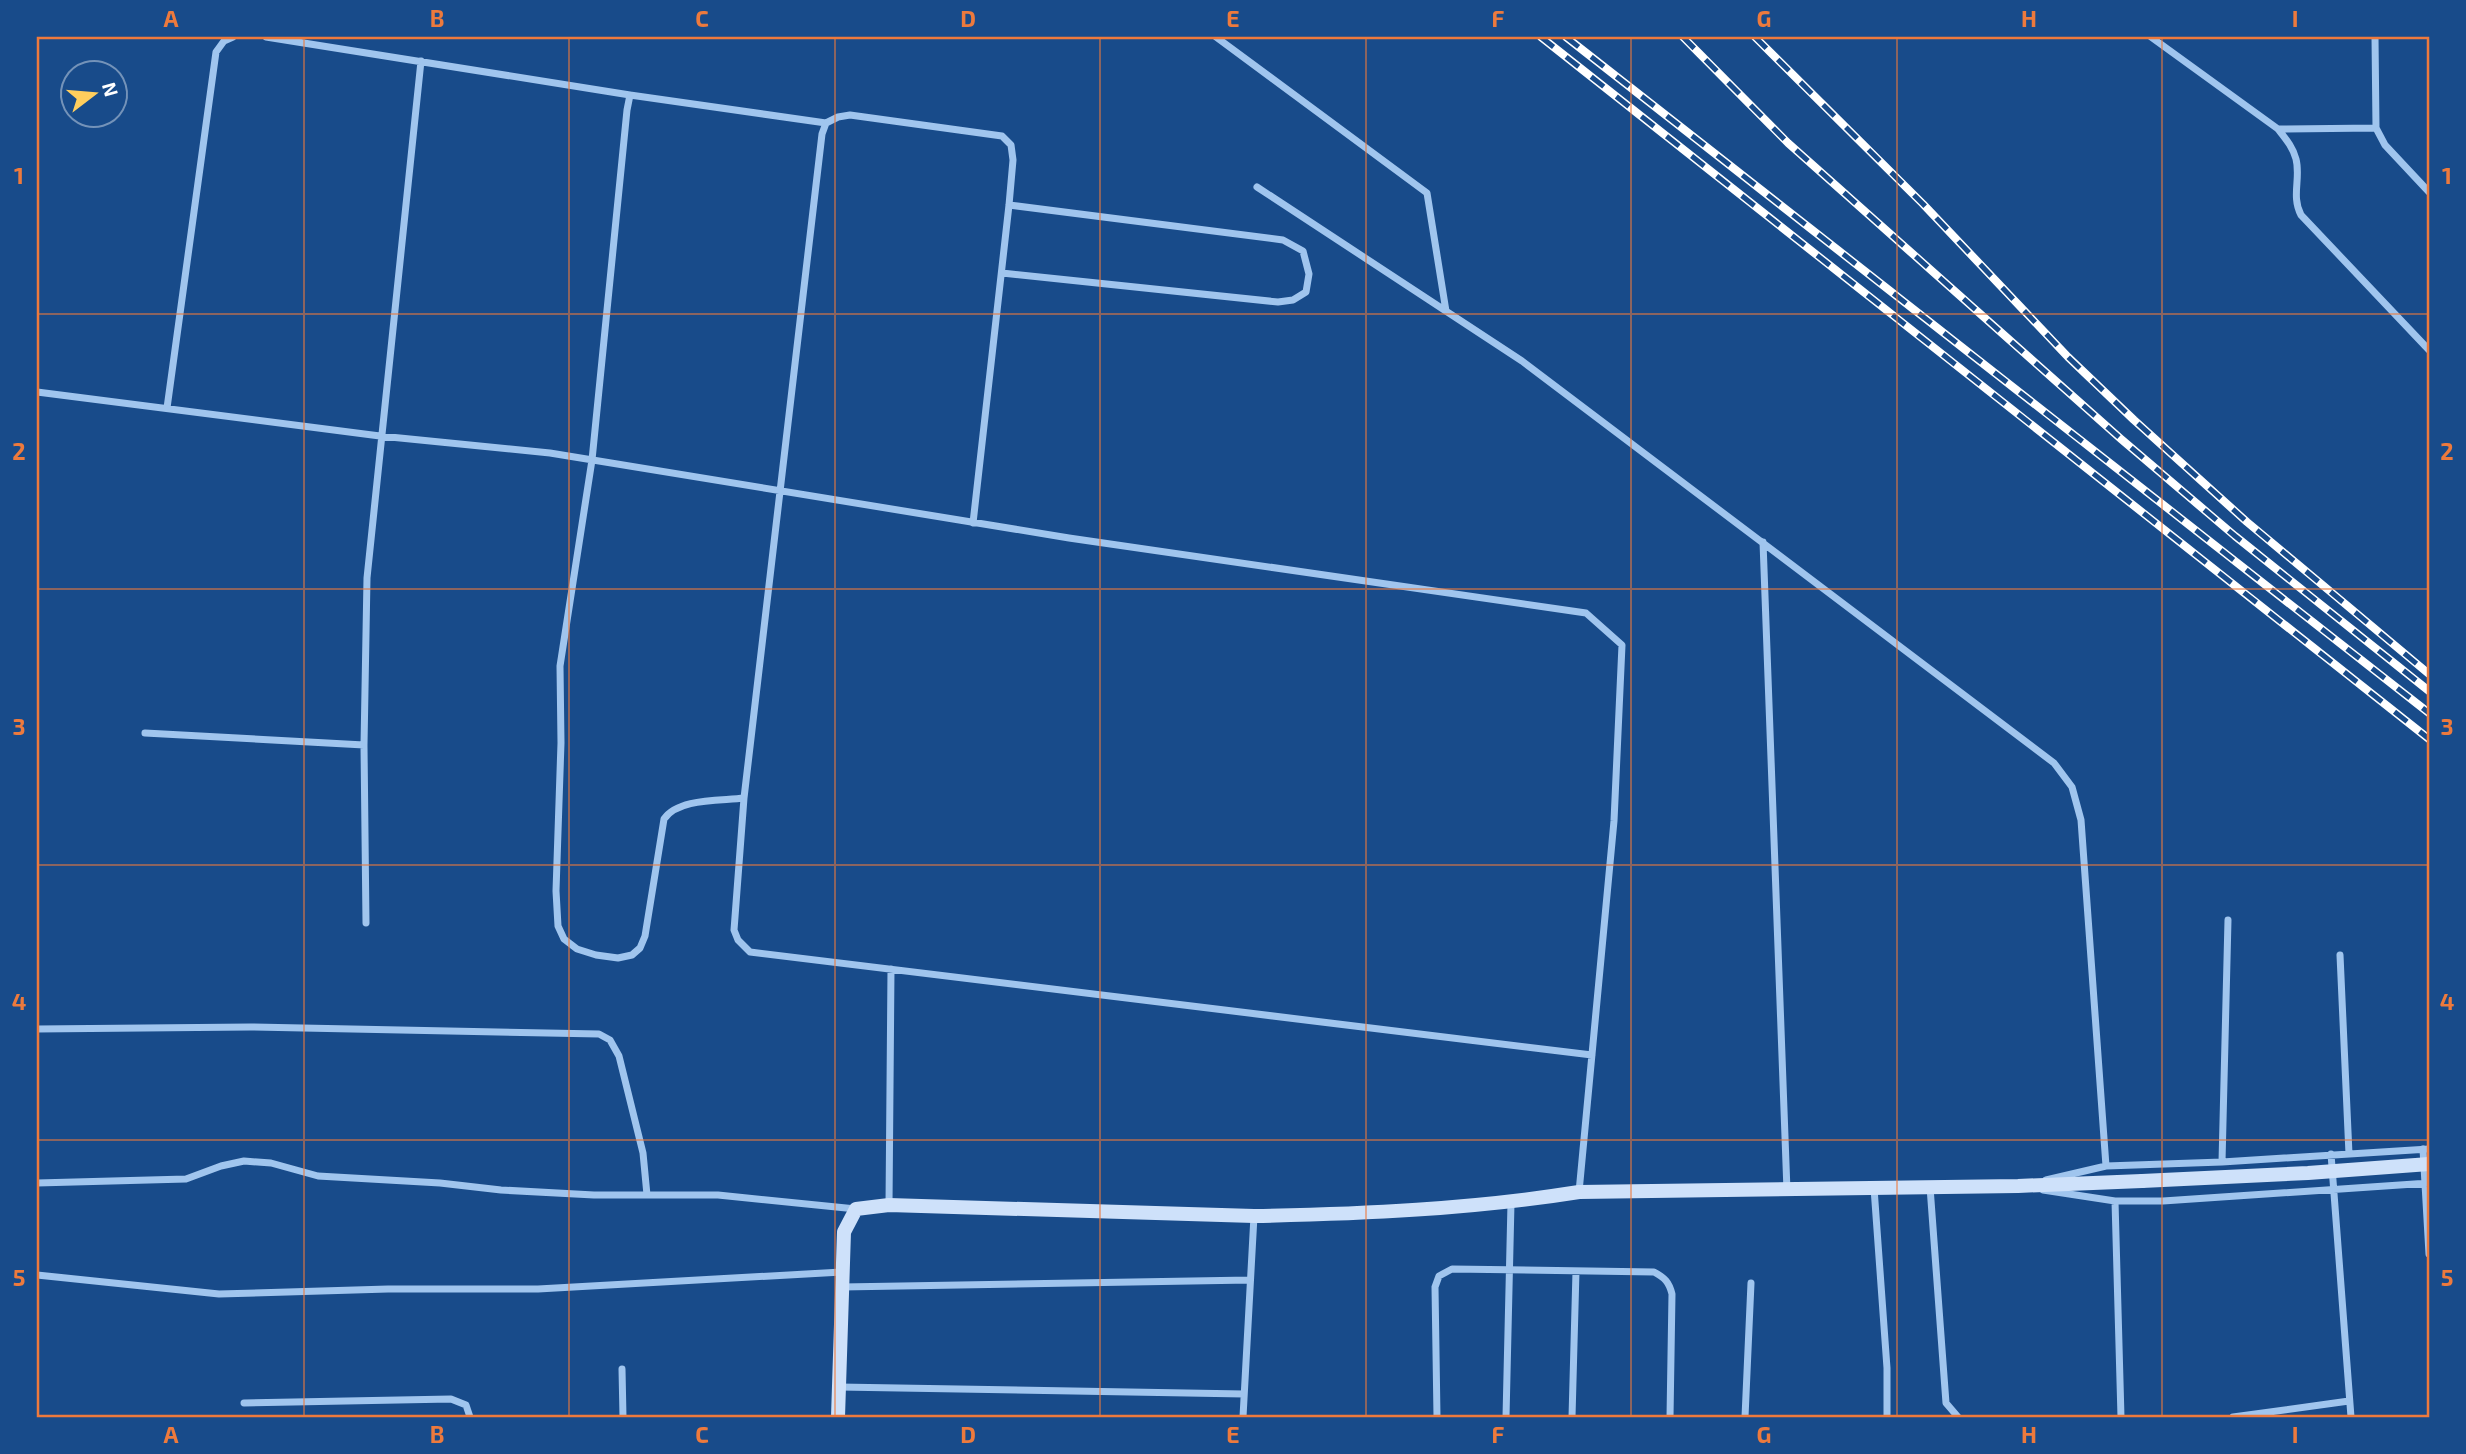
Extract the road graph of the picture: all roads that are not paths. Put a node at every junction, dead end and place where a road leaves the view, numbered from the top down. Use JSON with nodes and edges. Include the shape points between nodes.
{"nodes":[{"id":1,"x":233,"y":37,"type":"edge"},
{"id":2,"x":266,"y":37,"type":"edge"},
{"id":3,"x":1216,"y":37,"type":"edge"},
{"id":4,"x":2151,"y":37,"type":"edge"},
{"id":5,"x":2375,"y":37,"type":"edge"},
{"id":6,"x":421,"y":61,"type":"junction"},
{"id":7,"x":630,"y":95,"type":"junction"},
{"id":8,"x":826,"y":123,"type":"junction"},
{"id":9,"x":2376,"y":128,"type":"junction"},
{"id":10,"x":2278,"y":129,"type":"junction"},
{"id":11,"x":1256,"y":187,"type":"dead end"},
{"id":12,"x":2429,"y":192,"type":"edge"},
{"id":13,"x":1009,"y":205,"type":"junction"},
{"id":14,"x":1002,"y":273,"type":"junction"},
{"id":15,"x":1446,"y":311,"type":"junction"},
{"id":16,"x":2429,"y":351,"type":"edge"},
{"id":17,"x":37,"y":392,"type":"edge"},
{"id":18,"x":167,"y":408,"type":"junction"},
{"id":19,"x":380,"y":436,"type":"junction"},
{"id":20,"x":592,"y":460,"type":"junction"},
{"id":21,"x":780,"y":491,"type":"junction"},
{"id":22,"x":973,"y":523,"type":"junction"},
{"id":23,"x":1763,"y":542,"type":"junction"},
{"id":24,"x":145,"y":733,"type":"dead end"},
{"id":25,"x":364,"y":745,"type":"junction"},
{"id":26,"x":744,"y":798,"type":"junction"},
{"id":27,"x":2228,"y":920,"type":"dead end"},
{"id":28,"x":366,"y":923,"type":"dead end"},
{"id":29,"x":2340,"y":955,"type":"dead end"},
{"id":30,"x":891,"y":969,"type":"junction"},
{"id":31,"x":37,"y":1029,"type":"edge"},
{"id":32,"x":1592,"y":1055,"type":"junction"},
{"id":33,"x":2426,"y":1149,"type":"edge"},
{"id":34,"x":2330,"y":1154,"type":"junction"},
{"id":35,"x":2350,"y":1154,"type":"junction"},
{"id":36,"x":2222,"y":1162,"type":"junction"},
{"id":37,"x":2429,"y":1164,"type":"edge"},
{"id":38,"x":2106,"y":1166,"type":"junction"},
{"id":39,"x":37,"y":1183,"type":"edge"},
{"id":40,"x":2427,"y":1183,"type":"edge"},
{"id":41,"x":1930,"y":1186,"type":"junction"},
{"id":42,"x":2018,"y":1186,"type":"junction"},
{"id":43,"x":1874,"y":1188,"type":"junction"},
{"id":44,"x":2333,"y":1190,"type":"junction"},
{"id":45,"x":1787,"y":1191,"type":"junction"},
{"id":46,"x":1579,"y":1192,"type":"junction"},
{"id":47,"x":647,"y":1195,"type":"junction"},
{"id":48,"x":2115,"y":1201,"type":"junction"},
{"id":49,"x":1511,"y":1203,"type":"junction"},
{"id":50,"x":889,"y":1205,"type":"junction"},
{"id":51,"x":856,"y":1209,"type":"junction"},
{"id":52,"x":1254,"y":1216,"type":"junction"},
{"id":53,"x":2429,"y":1254,"type":"edge"},
{"id":54,"x":1509,"y":1270,"type":"junction"},
{"id":55,"x":1576,"y":1271,"type":"junction"},
{"id":56,"x":37,"y":1275,"type":"edge"},
{"id":57,"x":842,"y":1279,"type":"junction"},
{"id":58,"x":1250,"y":1280,"type":"junction"},
{"id":59,"x":1751,"y":1283,"type":"dead end"},
{"id":60,"x":622,"y":1369,"type":"dead end"},
{"id":61,"x":839,"y":1387,"type":"junction"},
{"id":62,"x":1244,"y":1394,"type":"junction"},
{"id":63,"x":2349,"y":1401,"type":"junction"},
{"id":64,"x":244,"y":1403,"type":"dead end"},
{"id":65,"x":470,"y":1417,"type":"edge"},
{"id":66,"x":623,"y":1417,"type":"edge"},
{"id":67,"x":838,"y":1417,"type":"edge"},
{"id":68,"x":1243,"y":1417,"type":"edge"},
{"id":69,"x":1437,"y":1417,"type":"edge"},
{"id":70,"x":1506,"y":1417,"type":"edge"},
{"id":71,"x":1572,"y":1417,"type":"edge"},
{"id":72,"x":1670,"y":1417,"type":"edge"},
{"id":73,"x":1745,"y":1417,"type":"edge"},
{"id":74,"x":1887,"y":1417,"type":"edge"},
{"id":75,"x":1958,"y":1417,"type":"edge"},
{"id":76,"x":2121,"y":1417,"type":"edge"},
{"id":77,"x":2233,"y":1417,"type":"edge"},
{"id":78,"x":2351,"y":1417,"type":"edge"}],
"edges":[{"from":1,"to":18,"type":"street","via":[[216,52]]},
{"from":2,"to":6,"type":"street"},
{"from":3,"to":15,"type":"street","via":[[1426,193]]},
{"from":4,"to":10,"type":"street"},
{"from":5,"to":9,"type":"street"},
{"from":6,"to":7,"type":"street"},
{"from":6,"to":19,"type":"street"},
{"from":7,"to":8,"type":"street"},
{"from":7,"to":20,"type":"street"},
{"from":8,"to":13,"type":"street","via":[[850,115],[1002,136],[1011,145],[1013,160]]},
{"from":8,"to":21,"type":"street"},
{"from":9,"to":10,"type":"street"},
{"from":9,"to":12,"type":"street","via":[[2385,145]]},
{"from":10,"to":16,"type":"street","via":[[2296,160],[2296,206],[2301,215]]},
{"from":11,"to":15,"type":"street"},
{"from":13,"to":14,"type":"street"},
{"from":13,"to":14,"type":"street","via":[[1283,240],[1303,251],[1309,274],[1306,292],[1278,302]]},
{"from":14,"to":22,"type":"street"},
{"from":15,"to":23,"type":"street","via":[[1522,361]]},
{"from":17,"to":18,"type":"street"},
{"from":18,"to":19,"type":"street"},
{"from":19,"to":20,"type":"street"},
{"from":19,"to":25,"type":"street","via":[[367,578]]},
{"from":20,"to":21,"type":"street"},
{"from":20,"to":26,"type":"street","via":[[560,666],[556,872],[558,926],[564,939],[596,955],[632,955],[645,936],[668,812],[679,805]]},
{"from":21,"to":22,"type":"street"},
{"from":21,"to":26,"type":"street"},
{"from":22,"to":32,"type":"street","via":[[1586,613],[1622,645],[1614,821]]},
{"from":23,"to":38,"type":"street","via":[[2054,763],[2072,787],[2081,820]]},
{"from":23,"to":45,"type":"street"},
{"from":24,"to":25,"type":"street"},
{"from":25,"to":28,"type":"street"},
{"from":26,"to":30,"type":"street","via":[[734,930],[738,940],[750,952]]},
{"from":27,"to":36,"type":"street"},
{"from":29,"to":35,"type":"street"},
{"from":30,"to":32,"type":"street"},
{"from":30,"to":50,"type":"street"},
{"from":31,"to":47,"type":"street","via":[[250,1027],[599,1034],[610,1040],[620,1056],[643,1153]]},
{"from":32,"to":46,"type":"street"},
{"from":33,"to":35,"type":"street"},
{"from":33,"to":40,"type":"street"},
{"from":34,"to":35,"type":"street"},
{"from":34,"to":36,"type":"street"},
{"from":34,"to":44,"type":"street"},
{"from":36,"to":38,"type":"street"},
{"from":37,"to":42,"type":"street","bridge":true,"via":[[2308,1174]]},
{"from":38,"to":42,"type":"street"},
{"from":39,"to":47,"type":"street","via":[[186,1179],[244,1161],[318,1176],[501,1191]]},
{"from":40,"to":44,"type":"street"},
{"from":40,"to":53,"type":"street"},
{"from":41,"to":42,"type":"street"},
{"from":41,"to":43,"type":"street"},
{"from":41,"to":75,"type":"street","via":[[1946,1403]]},
{"from":42,"to":48,"type":"street"},
{"from":43,"to":45,"type":"street"},
{"from":43,"to":74,"type":"street"},
{"from":44,"to":48,"type":"street"},
{"from":44,"to":63,"type":"street"},
{"from":45,"to":46,"type":"street"},
{"from":46,"to":49,"type":"street"},
{"from":47,"to":51,"type":"street","via":[[718,1195]]},
{"from":48,"to":76,"type":"street"},
{"from":49,"to":52,"type":"street"},
{"from":49,"to":54,"type":"street"},
{"from":50,"to":51,"type":"street"},
{"from":50,"to":52,"type":"street"},
{"from":51,"to":57,"type":"street","via":[[844,1232]]},
{"from":52,"to":58,"type":"street"},
{"from":54,"to":55,"type":"street"},
{"from":54,"to":69,"type":"street","via":[[1452,1269],[1439,1276],[1435,1287]]},
{"from":54,"to":70,"type":"street"},
{"from":55,"to":71,"type":"street"},
{"from":55,"to":72,"type":"street","via":[[1654,1272],[1669,1283]]},
{"from":56,"to":57,"type":"street","via":[[219,1294]]},
{"from":57,"to":58,"type":"street"},
{"from":57,"to":61,"type":"street"},
{"from":58,"to":62,"type":"street"},
{"from":59,"to":73,"type":"street"},
{"from":60,"to":66,"type":"street"},
{"from":61,"to":62,"type":"street"},
{"from":61,"to":67,"type":"street"},
{"from":62,"to":68,"type":"street"},
{"from":63,"to":77,"type":"street"},
{"from":63,"to":78,"type":"street"},
{"from":64,"to":65,"type":"street","via":[[450,1399],[466,1405]]}]}
